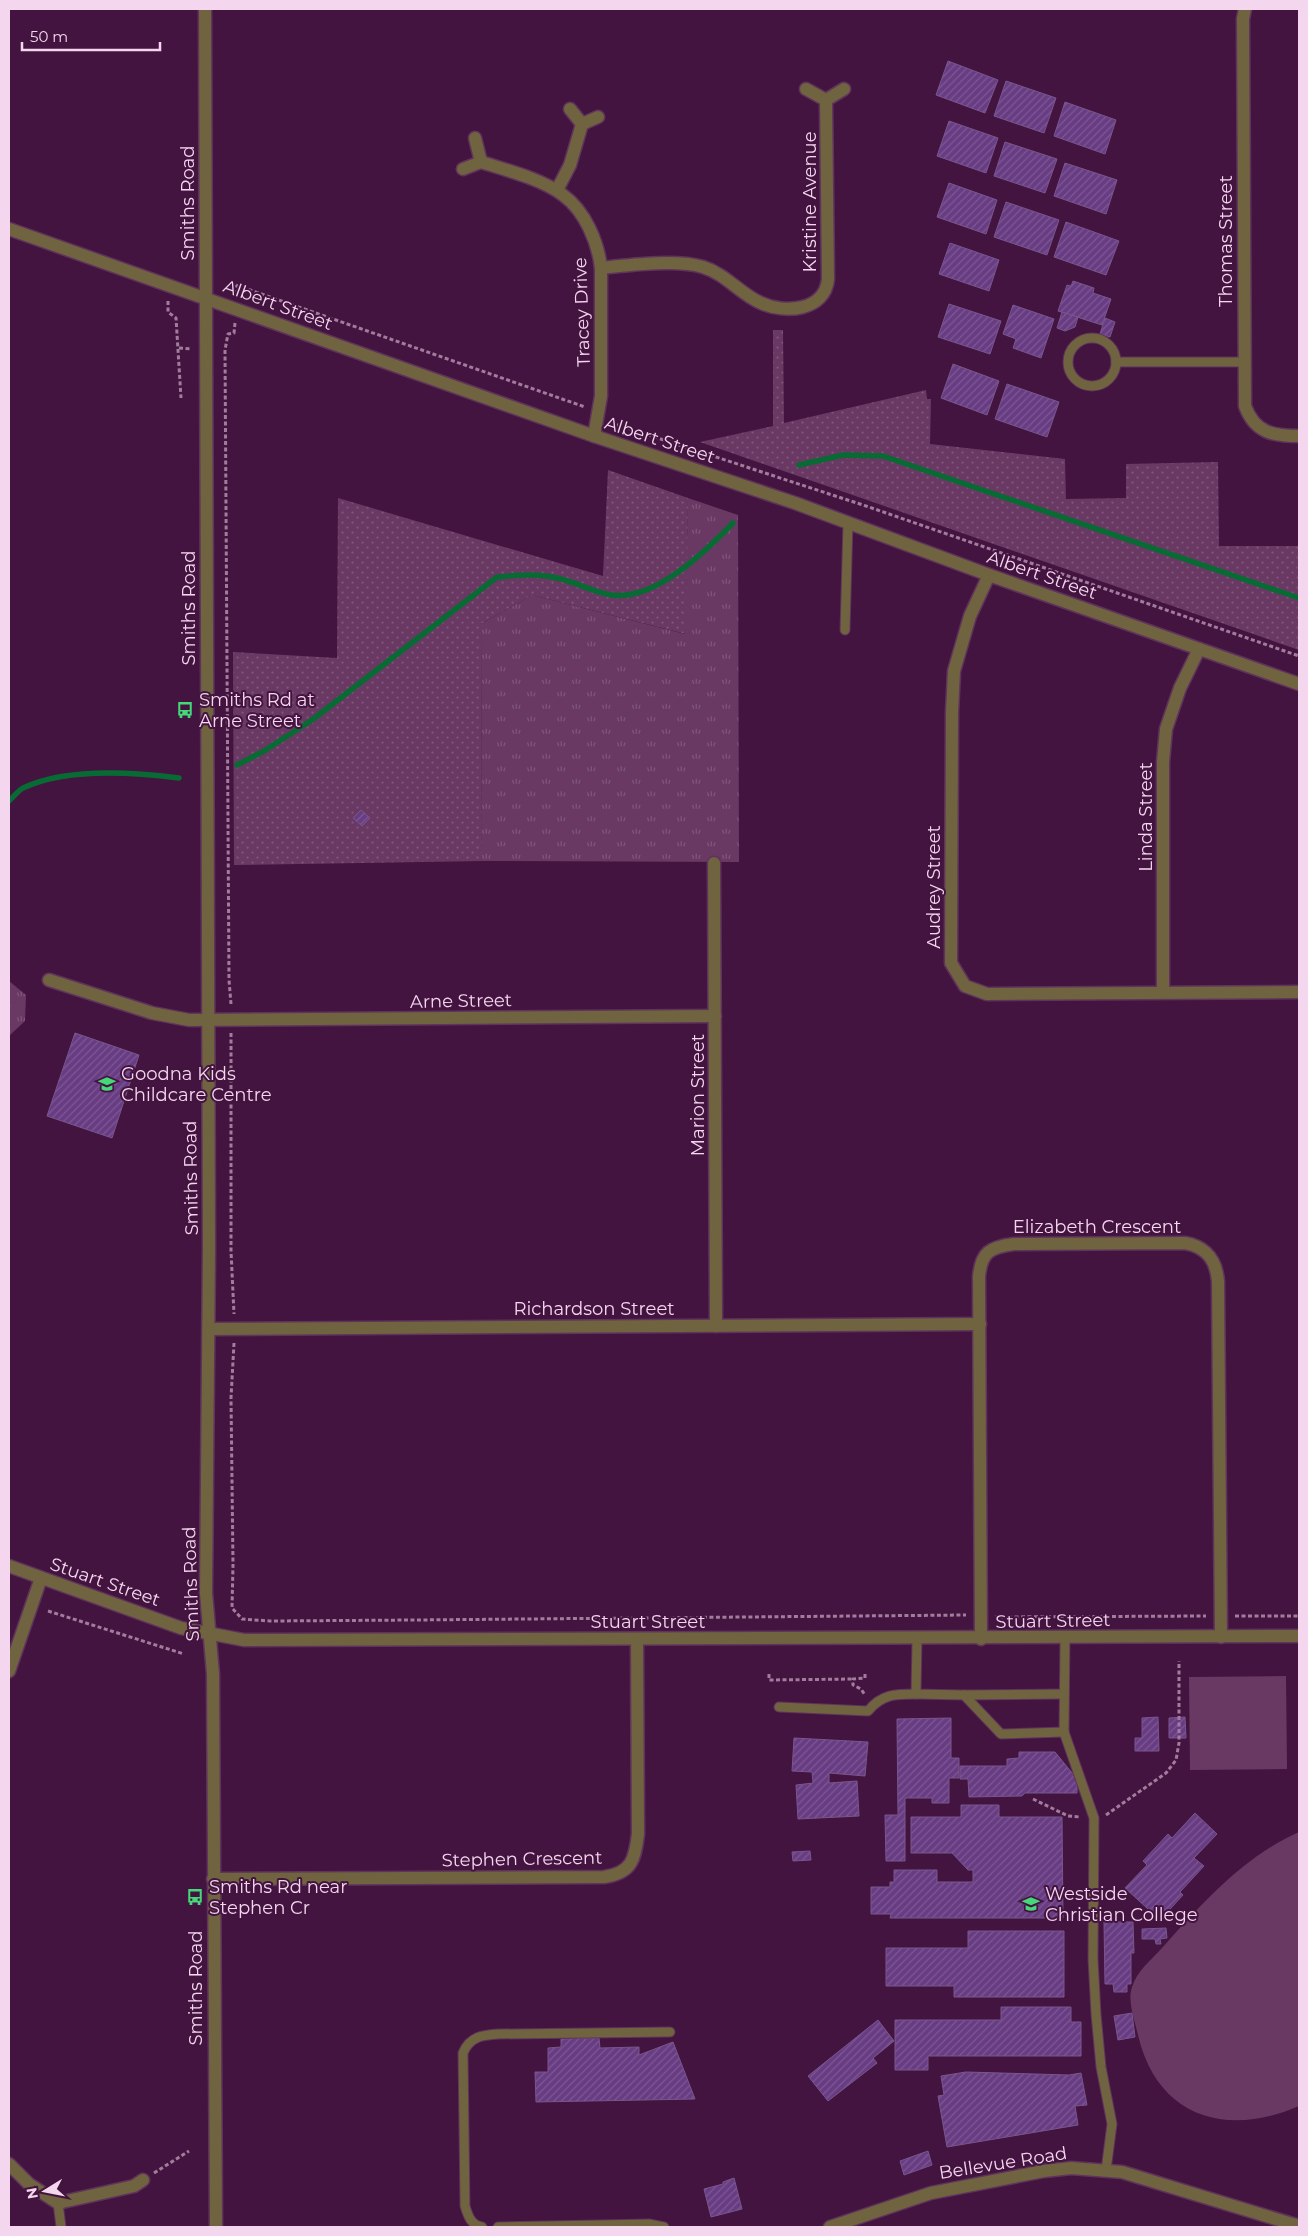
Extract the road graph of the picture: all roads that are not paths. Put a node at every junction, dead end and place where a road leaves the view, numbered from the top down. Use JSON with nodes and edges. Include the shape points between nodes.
{"nodes":[{"id":1,"x":205,"y":9,"type":"edge"},
{"id":2,"x":1245,"y":9,"type":"edge"},
{"id":3,"x":844,"y":89,"type":"dead end"},
{"id":4,"x":806,"y":90,"type":"dead end"},
{"id":5,"x":826,"y":100,"type":"junction"},
{"id":6,"x":570,"y":109,"type":"dead end"},
{"id":7,"x":598,"y":117,"type":"dead end"},
{"id":8,"x":582,"y":124,"type":"junction"},
{"id":9,"x":475,"y":138,"type":"dead end"},
{"id":10,"x":481,"y":162,"type":"junction"},
{"id":11,"x":463,"y":169,"type":"dead end"},
{"id":12,"x":557,"y":190,"type":"junction"},
{"id":13,"x":9,"y":229,"type":"edge"},
{"id":14,"x":601,"y":268,"type":"junction"},
{"id":15,"x":206,"y":297,"type":"junction"},
{"id":16,"x":1116,"y":362,"type":"junction"},
{"id":17,"x":1244,"y":362,"type":"junction"},
{"id":18,"x":594,"y":436,"type":"junction"},
{"id":19,"x":1299,"y":436,"type":"edge"},
{"id":20,"x":848,"y":523,"type":"junction"},
{"id":21,"x":989,"y":575,"type":"junction"},
{"id":22,"x":845,"y":630,"type":"dead end"},
{"id":23,"x":1199,"y":649,"type":"junction"},
{"id":24,"x":1299,"y":684,"type":"edge"},
{"id":25,"x":714,"y":863,"type":"dead end"},
{"id":26,"x":49,"y":980,"type":"dead end"},
{"id":27,"x":1163,"y":992,"type":"junction"},
{"id":28,"x":1299,"y":992,"type":"edge"},
{"id":29,"x":715,"y":1016,"type":"junction"},
{"id":30,"x":207,"y":1020,"type":"junction"},
{"id":31,"x":980,"y":1324,"type":"junction"},
{"id":32,"x":716,"y":1326,"type":"junction"},
{"id":33,"x":209,"y":1329,"type":"junction"},
{"id":34,"x":9,"y":1566,"type":"edge"},
{"id":35,"x":41,"y":1578,"type":"junction"},
{"id":36,"x":209,"y":1634,"type":"junction"},
{"id":37,"x":1299,"y":1636,"type":"edge"},
{"id":38,"x":1221,"y":1637,"type":"junction"},
{"id":39,"x":1065,"y":1638,"type":"junction"},
{"id":40,"x":637,"y":1639,"type":"junction"},
{"id":41,"x":917,"y":1639,"type":"junction"},
{"id":42,"x":981,"y":1639,"type":"junction"},
{"id":43,"x":9,"y":1671,"type":"edge"},
{"id":44,"x":916,"y":1694,"type":"junction"},
{"id":45,"x":1064,"y":1694,"type":"junction"},
{"id":46,"x":964,"y":1695,"type":"junction"},
{"id":47,"x":779,"y":1707,"type":"dead end"},
{"id":48,"x":1064,"y":1732,"type":"junction"},
{"id":49,"x":213,"y":1879,"type":"junction"},
{"id":50,"x":670,"y":2032,"type":"dead end"},
{"id":51,"x":9,"y":2164,"type":"edge"},
{"id":52,"x":1106,"y":2170,"type":"junction"},
{"id":53,"x":143,"y":2180,"type":"road end"},
{"id":54,"x":58,"y":2203,"type":"junction"},
{"id":55,"x":1299,"y":2226,"type":"edge"},
{"id":56,"x":61,"y":2227,"type":"edge"},
{"id":57,"x":216,"y":2227,"type":"edge"},
{"id":58,"x":482,"y":2227,"type":"edge"},
{"id":59,"x":498,"y":2227,"type":"edge"},
{"id":60,"x":664,"y":2227,"type":"edge"},
{"id":61,"x":830,"y":2227,"type":"edge"}],
"edges":[{"from":1,"to":15,"type":"street","name":"Smiths Road"},
{"from":2,"to":17,"type":"street","name":"Thomas Street"},
{"from":3,"to":5,"type":"street"},
{"from":4,"to":5,"type":"street"},
{"from":5,"to":14,"type":"street","name":"Kristine Avenue","via":[[828,279],[823,296],[817,302],[800,308],[761,304],[717,272],[702,266],[671,264]]},
{"from":6,"to":8,"type":"street"},
{"from":7,"to":8,"type":"street"},
{"from":8,"to":12,"type":"street","via":[[570,165]]},
{"from":9,"to":10,"type":"street"},
{"from":10,"to":11,"type":"street"},
{"from":10,"to":12,"type":"street","name":"Tracey Drive"},
{"from":12,"to":14,"type":"street","name":"Tracey Drive","via":[[575,208],[592,233]]},
{"from":13,"to":15,"type":"street","name":"Albert Street"},
{"from":14,"to":18,"type":"street","name":"Tracey Drive","via":[[601,396]]},
{"from":15,"to":18,"type":"street","name":"Albert Street"},
{"from":15,"to":30,"type":"street","name":"Smiths Road"},
{"from":16,"to":16,"type":"lane","via":[[1110,379],[1094,387],[1076,381],[1068,364],[1074,346],[1092,338],[1109,345]]},
{"from":16,"to":17,"type":"lane"},
{"from":17,"to":19,"type":"street","name":"Thomas Street","via":[[1245,406],[1249,417],[1255,425],[1275,435]]},
{"from":18,"to":20,"type":"street","name":"Albert Street"},
{"from":20,"to":21,"type":"street","name":"Albert Street"},
{"from":20,"to":22,"type":"lane"},
{"from":21,"to":23,"type":"street","name":"Albert Street"},
{"from":21,"to":27,"type":"street","name":"Audrey Street","via":[[970,616],[954,671],[951,963],[965,986],[987,994]]},
{"from":23,"to":24,"type":"street","name":"Albert Street"},
{"from":23,"to":27,"type":"street","name":"Linda Street","via":[[1166,728],[1163,762]]},
{"from":25,"to":29,"type":"street","name":"Marion Street"},
{"from":26,"to":30,"type":"street","name":"Arne Street","via":[[163,1016]]},
{"from":27,"to":28,"type":"street","name":"Audrey Street"},
{"from":29,"to":30,"type":"street","name":"Arne Street"},
{"from":29,"to":32,"type":"street","name":"Marion Street"},
{"from":30,"to":33,"type":"street","name":"Smiths Road"},
{"from":31,"to":32,"type":"street","name":"Richardson Street"},
{"from":31,"to":38,"type":"street","name":"Elizabeth Crescent","via":[[980,1267],[982,1259],[994,1248],[1014,1244],[1186,1243],[1203,1249],[1210,1256],[1218,1281]]},
{"from":31,"to":42,"type":"street","name":"Elizabeth Crescent"},
{"from":32,"to":33,"type":"street","name":"Richardson Street"},
{"from":33,"to":36,"type":"street","name":"Smiths Road","via":[[206,1593]]},
{"from":34,"to":35,"type":"street","name":"Stuart Street"},
{"from":35,"to":36,"type":"street","name":"Stuart Street","via":[[181,1628]]},
{"from":35,"to":43,"type":"street"},
{"from":36,"to":40,"type":"street","name":"Stuart Street","via":[[244,1640]]},
{"from":36,"to":49,"type":"street","name":"Smiths Road","via":[[213,1674]]},
{"from":37,"to":38,"type":"street","name":"Stuart Street"},
{"from":38,"to":39,"type":"street","name":"Stuart Street"},
{"from":39,"to":42,"type":"street","name":"Stuart Street"},
{"from":39,"to":45,"type":"lane"},
{"from":40,"to":41,"type":"street","name":"Stuart Street"},
{"from":40,"to":49,"type":"street","name":"Stephen Crescent","via":[[638,1834],[634,1860],[626,1869],[604,1877]]},
{"from":41,"to":42,"type":"street","name":"Stuart Street"},
{"from":41,"to":44,"type":"lane"},
{"from":44,"to":46,"type":"lane"},
{"from":44,"to":47,"type":"lane","via":[[881,1697],[868,1711]]},
{"from":45,"to":46,"type":"lane"},
{"from":45,"to":48,"type":"lane"},
{"from":46,"to":48,"type":"lane","via":[[1000,1734]]},
{"from":48,"to":52,"type":"lane","via":[[1094,1818],[1096,2014],[1101,2067],[1112,2124]]},
{"from":49,"to":57,"type":"street","name":"Smiths Road"},
{"from":50,"to":58,"type":"lane","via":[[499,2034],[470,2041],[463,2053],[465,2206],[475,2226]]},
{"from":51,"to":54,"type":"street","via":[[29,2184]]},
{"from":52,"to":55,"type":"street","name":"Bellevue Road","via":[[1122,2172]]},
{"from":52,"to":61,"type":"street","name":"Bellevue Road","via":[[1071,2168],[1044,2171],[956,2187]]},
{"from":53,"to":54,"type":"street","via":[[134,2186]]},
{"from":54,"to":56,"type":"lane"},
{"from":59,"to":60,"type":"lane","via":[[648,2224]]}]}
